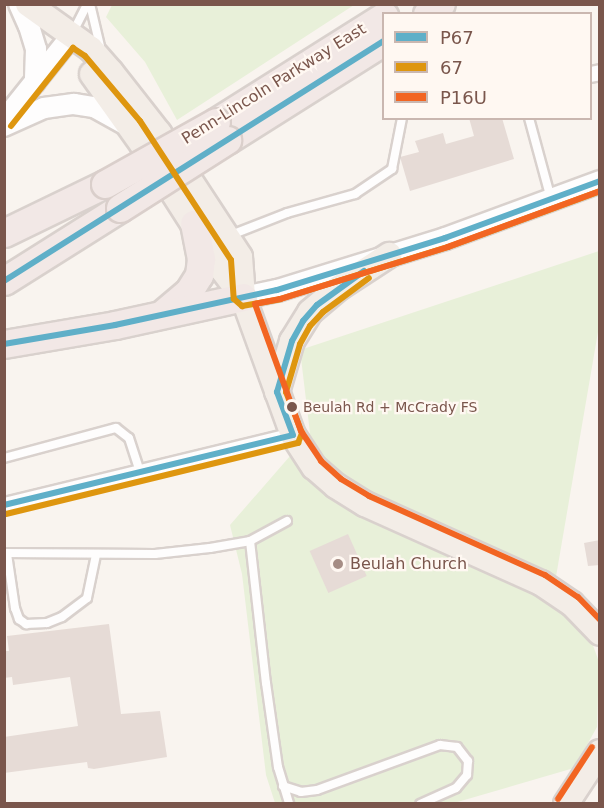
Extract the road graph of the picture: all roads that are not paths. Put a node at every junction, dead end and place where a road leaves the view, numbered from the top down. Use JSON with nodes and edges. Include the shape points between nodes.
{"nodes":[{"id":1,"x":19,"y":4,"type":"edge"},
{"id":2,"x":28,"y":4,"type":"edge"},
{"id":3,"x":89,"y":4,"type":"edge"},
{"id":4,"x":382,"y":17,"type":"edge"},
{"id":5,"x":71,"y":36,"type":"junction"},
{"id":6,"x":382,"y":42,"type":"edge"},
{"id":7,"x":111,"y":72,"type":"junction"},
{"id":8,"x":35,"y":82,"type":"junction"},
{"id":9,"x":4,"y":120,"type":"edge"},
{"id":10,"x":402,"y":120,"type":"edge"},
{"id":11,"x":530,"y":120,"type":"edge"},
{"id":12,"x":4,"y":126,"type":"edge"},
{"id":13,"x":131,"y":128,"type":"junction"},
{"id":14,"x":221,"y":131,"type":"junction"},
{"id":15,"x":600,"y":181,"type":"edge"},
{"id":16,"x":551,"y":200,"type":"junction"},
{"id":17,"x":194,"y":224,"type":"junction"},
{"id":18,"x":4,"y":233,"type":"edge"},
{"id":19,"x":227,"y":237,"type":"junction"},
{"id":20,"x":389,"y":255,"type":"junction"},
{"id":21,"x":4,"y":281,"type":"edge"},
{"id":22,"x":243,"y":297,"type":"junction"},
{"id":23,"x":159,"y":315,"type":"junction"},
{"id":24,"x":4,"y":344,"type":"edge"},
{"id":25,"x":277,"y":392,"type":"junction"},
{"id":26,"x":293,"y":435,"type":"junction"},
{"id":27,"x":4,"y":458,"type":"edge"},
{"id":28,"x":140,"y":472,"type":"junction"},
{"id":29,"x":4,"y":505,"type":"edge"},
{"id":30,"x":287,"y":520,"type":"dead end"},
{"id":31,"x":250,"y":541,"type":"junction"},
{"id":32,"x":6,"y":554,"type":"edge"},
{"id":33,"x":96,"y":555,"type":"junction"},
{"id":34,"x":600,"y":633,"type":"edge"},
{"id":35,"x":600,"y":752,"type":"edge"},
{"id":36,"x":283,"y":786,"type":"junction"},
{"id":37,"x":289,"y":804,"type":"edge"},
{"id":38,"x":420,"y":804,"type":"edge"},
{"id":39,"x":566,"y":804,"type":"edge"}],
"edges":[{"from":1,"to":8,"type":"street","via":[[36,49]]},
{"from":2,"to":5,"type":"main road"},
{"from":3,"to":5,"type":"lane"},
{"from":3,"to":7,"type":"lane","via":[[94,30]]},
{"from":4,"to":14,"type":"highway","name":"Penn-Lincoln Parkway East"},
{"from":5,"to":7,"type":"main road","via":[[91,49]]},
{"from":5,"to":8,"type":"street"},
{"from":5,"to":13,"type":"main road","via":[[79,59]]},
{"from":6,"to":14,"type":"highway","name":"Penn-Lincoln Parkway East"},
{"from":7,"to":19,"type":"main road","via":[[159,133]]},
{"from":8,"to":9,"type":"street"},
{"from":10,"to":19,"type":"lane","via":[[392,169],[355,194],[287,213]]},
{"from":11,"to":16,"type":"lane"},
{"from":12,"to":13,"type":"street","via":[[44,108],[74,104],[94,107]]},
{"from":13,"to":17,"type":"main road"},
{"from":14,"to":18,"type":"highway","name":"Penn-Lincoln Parkway East","bridge":true},
{"from":14,"to":21,"type":"highway","name":"Penn-Lincoln Parkway East","bridge":true,"via":[[120,208]]},
{"from":15,"to":16,"type":"main road"},
{"from":16,"to":20,"type":"main road"},
{"from":17,"to":22,"type":"main road"},
{"from":17,"to":23,"type":"highway","via":[[201,259],[199,275],[189,291]]},
{"from":19,"to":22,"type":"main road","via":[[240,257]]},
{"from":20,"to":22,"type":"main road"},
{"from":20,"to":25,"type":"main road","via":[[310,312],[292,341]]},
{"from":22,"to":23,"type":"highway"},
{"from":22,"to":25,"type":"main road"},
{"from":23,"to":24,"type":"highway"},
{"from":25,"to":26,"type":"main road"},
{"from":26,"to":28,"type":"street"},
{"from":26,"to":34,"type":"main road","via":[[314,467],[349,495],[541,582],[572,604]]},
{"from":27,"to":28,"type":"lane","via":[[116,428],[129,438]]},
{"from":28,"to":29,"type":"street"},
{"from":30,"to":31,"type":"lane"},
{"from":31,"to":33,"type":"lane","via":[[155,554]]},
{"from":31,"to":36,"type":"lane","via":[[266,683]]},
{"from":32,"to":33,"type":"lane"},
{"from":32,"to":33,"type":"lane","via":[[15,608],[26,624],[47,623],[62,617],[87,597]]},
{"from":35,"to":39,"type":"main road"},
{"from":36,"to":37,"type":"lane"},
{"from":36,"to":38,"type":"lane","via":[[301,792],[317,790],[440,745],[457,747],[468,761],[467,775],[456,788]]}]}
